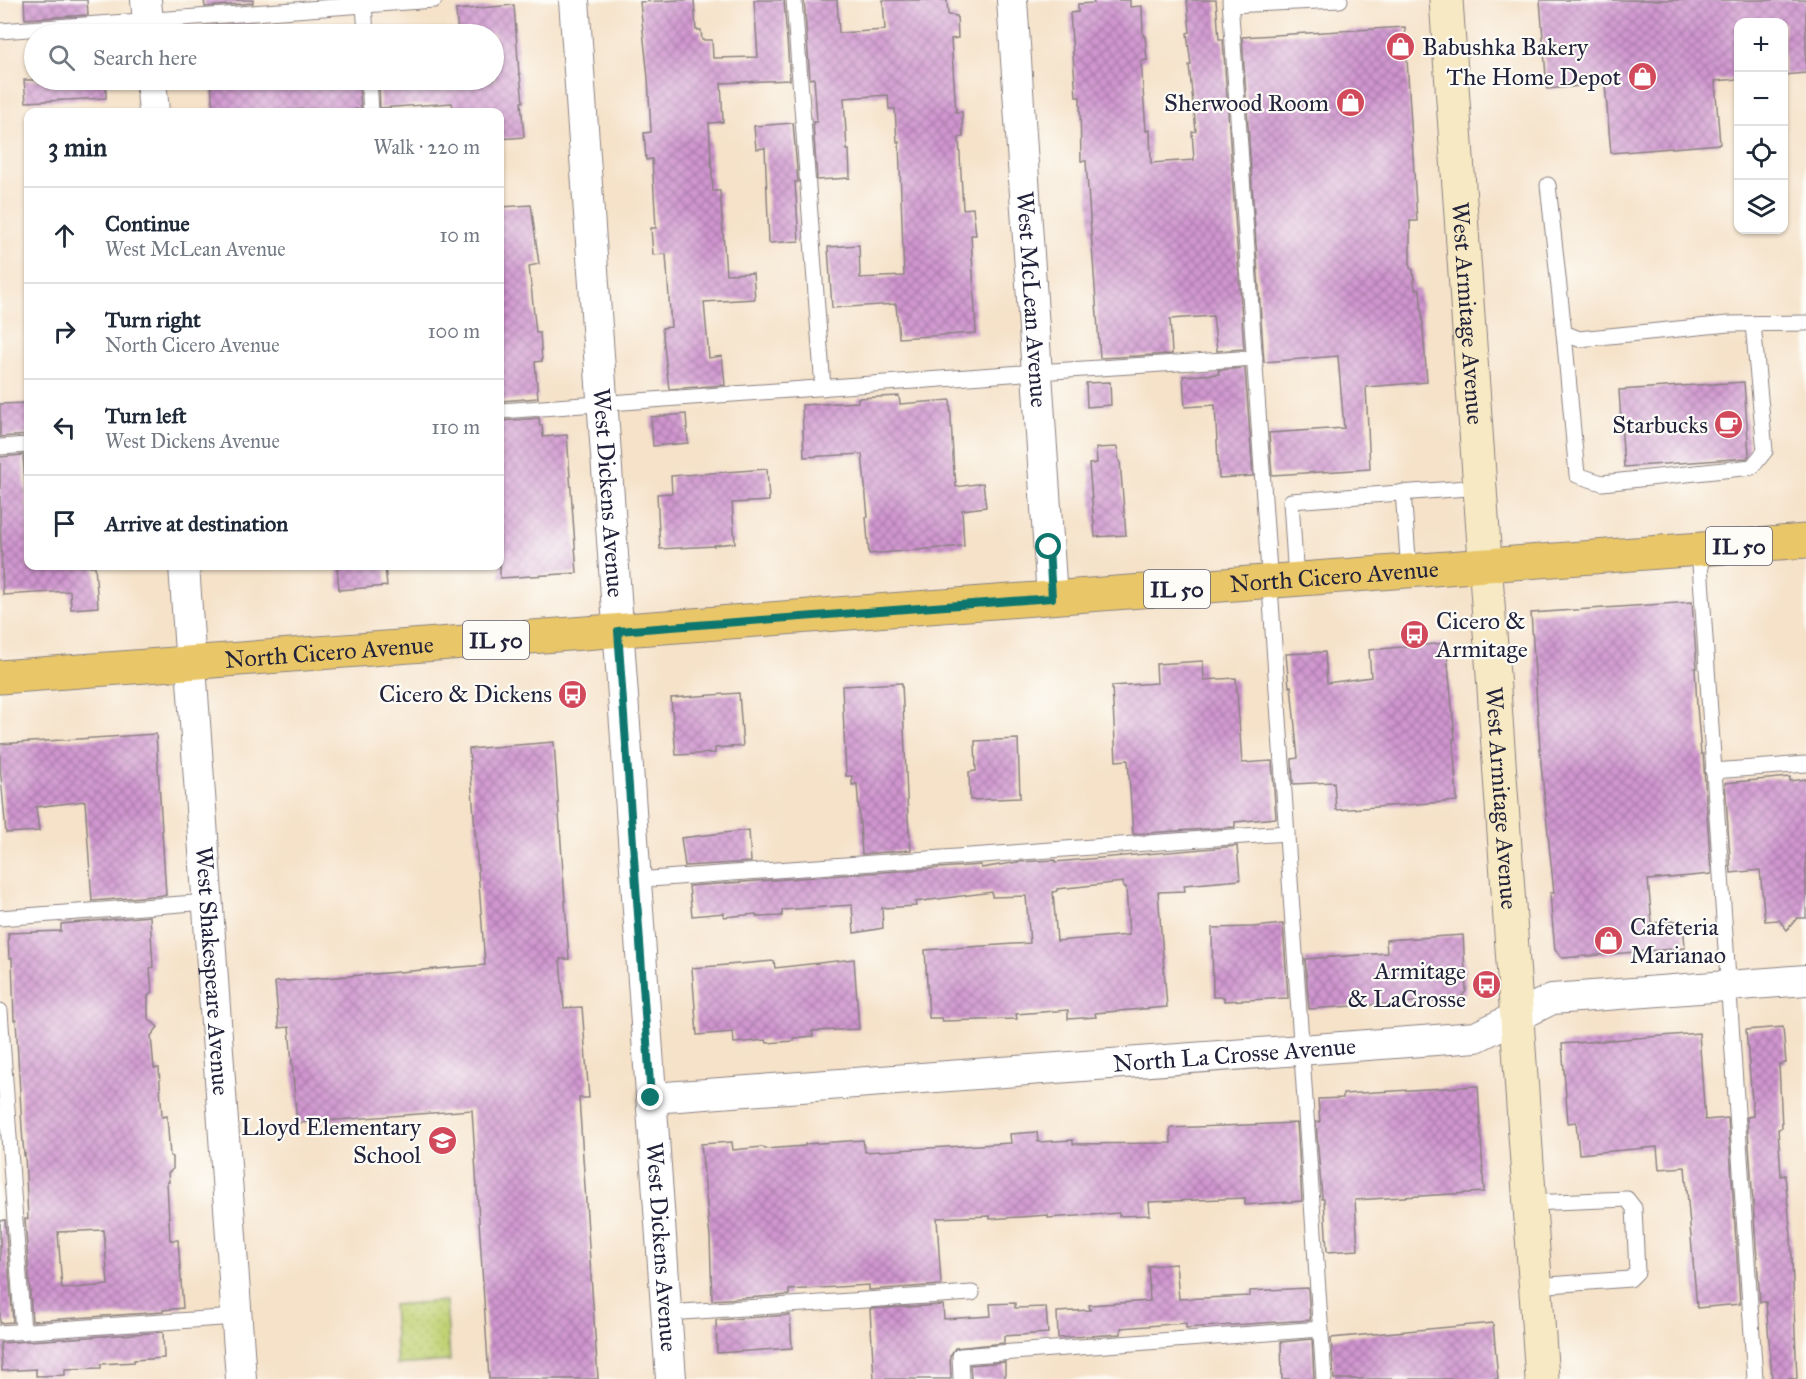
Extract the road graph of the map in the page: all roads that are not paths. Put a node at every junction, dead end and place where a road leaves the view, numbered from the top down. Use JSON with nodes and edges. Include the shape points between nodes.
{"nodes":[{"id":1,"x":434,"y":0,"type":"edge"},
{"id":2,"x":574,"y":0,"type":"edge"},
{"id":3,"x":794,"y":0,"type":"edge"},
{"id":4,"x":1012,"y":0,"type":"edge"},
{"id":5,"x":1340,"y":0,"type":"edge"},
{"id":6,"x":1446,"y":0,"type":"edge"},
{"id":7,"x":1230,"y":3,"type":"edge"},
{"id":8,"x":364,"y":5,"type":"junction"},
{"id":9,"x":147,"y":18,"type":"edge"},
{"id":10,"x":79,"y":24,"type":"edge"},
{"id":11,"x":365,"y":24,"type":"edge"},
{"id":12,"x":24,"y":29,"type":"edge"},
{"id":13,"x":0,"y":31,"type":"edge"},
{"id":14,"x":153,"y":90,"type":"edge"},
{"id":15,"x":370,"y":90,"type":"edge"},
{"id":16,"x":154,"y":108,"type":"edge"},
{"id":17,"x":371,"y":108,"type":"edge"},
{"id":18,"x":1548,"y":185,"type":"dead end"},
{"id":19,"x":1806,"y":323,"type":"edge"},
{"id":20,"x":1753,"y":324,"type":"junction"},
{"id":21,"x":1564,"y":333,"type":"junction"},
{"id":22,"x":1255,"y":358,"type":"junction"},
{"id":23,"x":1037,"y":372,"type":"junction"},
{"id":24,"x":823,"y":388,"type":"junction"},
{"id":25,"x":602,"y":404,"type":"junction"},
{"id":26,"x":504,"y":411,"type":"edge"},
{"id":27,"x":24,"y":445,"type":"edge"},
{"id":28,"x":0,"y":447,"type":"edge"},
{"id":29,"x":1481,"y":487,"type":"junction"},
{"id":30,"x":1403,"y":492,"type":"junction"},
{"id":31,"x":1806,"y":541,"type":"edge"},
{"id":32,"x":1698,"y":549,"type":"junction"},
{"id":33,"x":1487,"y":566,"type":"junction"},
{"id":34,"x":184,"y":570,"type":"edge"},
{"id":35,"x":1409,"y":571,"type":"junction"},
{"id":36,"x":1283,"y":581,"type":"junction"},
{"id":37,"x":1052,"y":598,"type":"junction"},
{"id":38,"x":618,"y":631,"type":"junction"},
{"id":39,"x":190,"y":663,"type":"junction"},
{"id":40,"x":0,"y":677,"type":"edge"},
{"id":41,"x":1806,"y":764,"type":"edge"},
{"id":42,"x":1713,"y":771,"type":"junction"},
{"id":43,"x":1287,"y":833,"type":"junction"},
{"id":44,"x":636,"y":880,"type":"junction"},
{"id":45,"x":207,"y":902,"type":"junction"},
{"id":46,"x":0,"y":918,"type":"edge"},
{"id":47,"x":1806,"y":980,"type":"edge"},
{"id":48,"x":1728,"y":986,"type":"junction"},
{"id":49,"x":0,"y":1011,"type":"edge"},
{"id":50,"x":1517,"y":1017,"type":"junction"},
{"id":51,"x":1302,"y":1050,"type":"junction"},
{"id":52,"x":651,"y":1098,"type":"junction"},
{"id":53,"x":1530,"y":1203,"type":"junction"},
{"id":54,"x":1536,"y":1286,"type":"junction"},
{"id":55,"x":972,"y":1293,"type":"dead end"},
{"id":56,"x":667,"y":1313,"type":"junction"},
{"id":57,"x":236,"y":1317,"type":"junction"},
{"id":58,"x":1321,"y":1329,"type":"junction"},
{"id":59,"x":23,"y":1332,"type":"junction"},
{"id":60,"x":0,"y":1333,"type":"edge"},
{"id":61,"x":241,"y":1379,"type":"edge"},
{"id":62,"x":671,"y":1379,"type":"edge"},
{"id":63,"x":961,"y":1379,"type":"edge"},
{"id":64,"x":1324,"y":1379,"type":"edge"},
{"id":65,"x":1542,"y":1379,"type":"edge"},
{"id":66,"x":1755,"y":1379,"type":"edge"}],
"edges":[{"from":1,"to":8,"type":"lane"},
{"from":2,"to":25,"type":"street","name":"West Dickens Avenue"},
{"from":3,"to":24,"type":"lane"},
{"from":4,"to":23,"type":"street","name":"West McLean Avenue"},
{"from":5,"to":7,"type":"lane"},
{"from":6,"to":29,"type":"main road","name":"West Armitage Avenue"},
{"from":7,"to":22,"type":"lane"},
{"from":8,"to":9,"type":"lane"},
{"from":8,"to":11,"type":"lane"},
{"from":9,"to":10,"type":"lane"},
{"from":12,"to":13,"type":"lane"},
{"from":14,"to":16,"type":"street"},
{"from":15,"to":17,"type":"lane"},
{"from":18,"to":21,"type":"lane"},
{"from":19,"to":20,"type":"lane"},
{"from":20,"to":21,"type":"lane","via":[[1579,339]]},
{"from":20,"to":21,"type":"lane","via":[[1765,451],[1752,467],[1602,483],[1577,475]]},
{"from":22,"to":23,"type":"lane"},
{"from":22,"to":36,"type":"lane"},
{"from":23,"to":24,"type":"lane"},
{"from":23,"to":37,"type":"street","name":"West McLean Avenue"},
{"from":24,"to":25,"type":"lane"},
{"from":25,"to":26,"type":"lane"},
{"from":25,"to":38,"type":"street","name":"West Dickens Avenue"},
{"from":27,"to":28,"type":"lane"},
{"from":29,"to":30,"type":"lane"},
{"from":29,"to":33,"type":"main road","name":"West Armitage Avenue"},
{"from":30,"to":35,"type":"lane"},
{"from":30,"to":36,"type":"lane","via":[[1291,501]]},
{"from":31,"to":32,"type":"main road","name":"North Cicero Avenue","number":"IL 50"},
{"from":32,"to":33,"type":"main road","name":"North Cicero Avenue","number":"IL 50"},
{"from":32,"to":42,"type":"lane"},
{"from":33,"to":35,"type":"main road","name":"North Cicero Avenue","number":"IL 50"},
{"from":33,"to":50,"type":"main road","name":"West Armitage Avenue"},
{"from":34,"to":39,"type":"street","name":"West Shakespeare Avenue"},
{"from":35,"to":36,"type":"main road","name":"North Cicero Avenue","number":"IL 50"},
{"from":36,"to":37,"type":"main road","name":"North Cicero Avenue","number":"IL 50"},
{"from":36,"to":43,"type":"lane"},
{"from":37,"to":38,"type":"main road","name":"North Cicero Avenue","number":"IL 50"},
{"from":38,"to":39,"type":"main road","name":"North Cicero Avenue","number":"IL 50"},
{"from":38,"to":44,"type":"street","name":"West Dickens Avenue"},
{"from":39,"to":40,"type":"main road","name":"North Cicero Avenue","number":"IL 50"},
{"from":39,"to":45,"type":"street","name":"West Shakespeare Avenue"},
{"from":41,"to":42,"type":"lane"},
{"from":42,"to":48,"type":"lane"},
{"from":43,"to":44,"type":"lane"},
{"from":43,"to":51,"type":"lane"},
{"from":44,"to":52,"type":"street","name":"West Dickens Avenue"},
{"from":45,"to":46,"type":"lane"},
{"from":45,"to":57,"type":"street","name":"West Shakespeare Avenue"},
{"from":47,"to":48,"type":"street","name":"North La Crosse Avenue"},
{"from":48,"to":50,"type":"street","name":"North La Crosse Avenue","via":[[1552,999]]},
{"from":48,"to":66,"type":"lane"},
{"from":49,"to":59,"type":"lane"},
{"from":50,"to":51,"type":"street","name":"North La Crosse Avenue","via":[[1476,1037]]},
{"from":50,"to":53,"type":"main road","name":"West Armitage Avenue"},
{"from":51,"to":52,"type":"street","name":"North La Crosse Avenue"},
{"from":51,"to":58,"type":"lane"},
{"from":52,"to":56,"type":"street","name":"West Dickens Avenue"},
{"from":53,"to":54,"type":"main road","name":"West Armitage Avenue"},
{"from":53,"to":54,"type":"lane","via":[[1627,1198],[1634,1208],[1637,1272],[1630,1279]]},
{"from":54,"to":65,"type":"main road","name":"West Armitage Avenue"},
{"from":55,"to":56,"type":"lane"},
{"from":56,"to":62,"type":"street","name":"West Dickens Avenue"},
{"from":57,"to":59,"type":"lane"},
{"from":57,"to":61,"type":"street","name":"West Shakespeare Avenue"},
{"from":58,"to":63,"type":"lane","via":[[960,1356]]},
{"from":58,"to":64,"type":"lane"},
{"from":59,"to":60,"type":"lane"}]}
